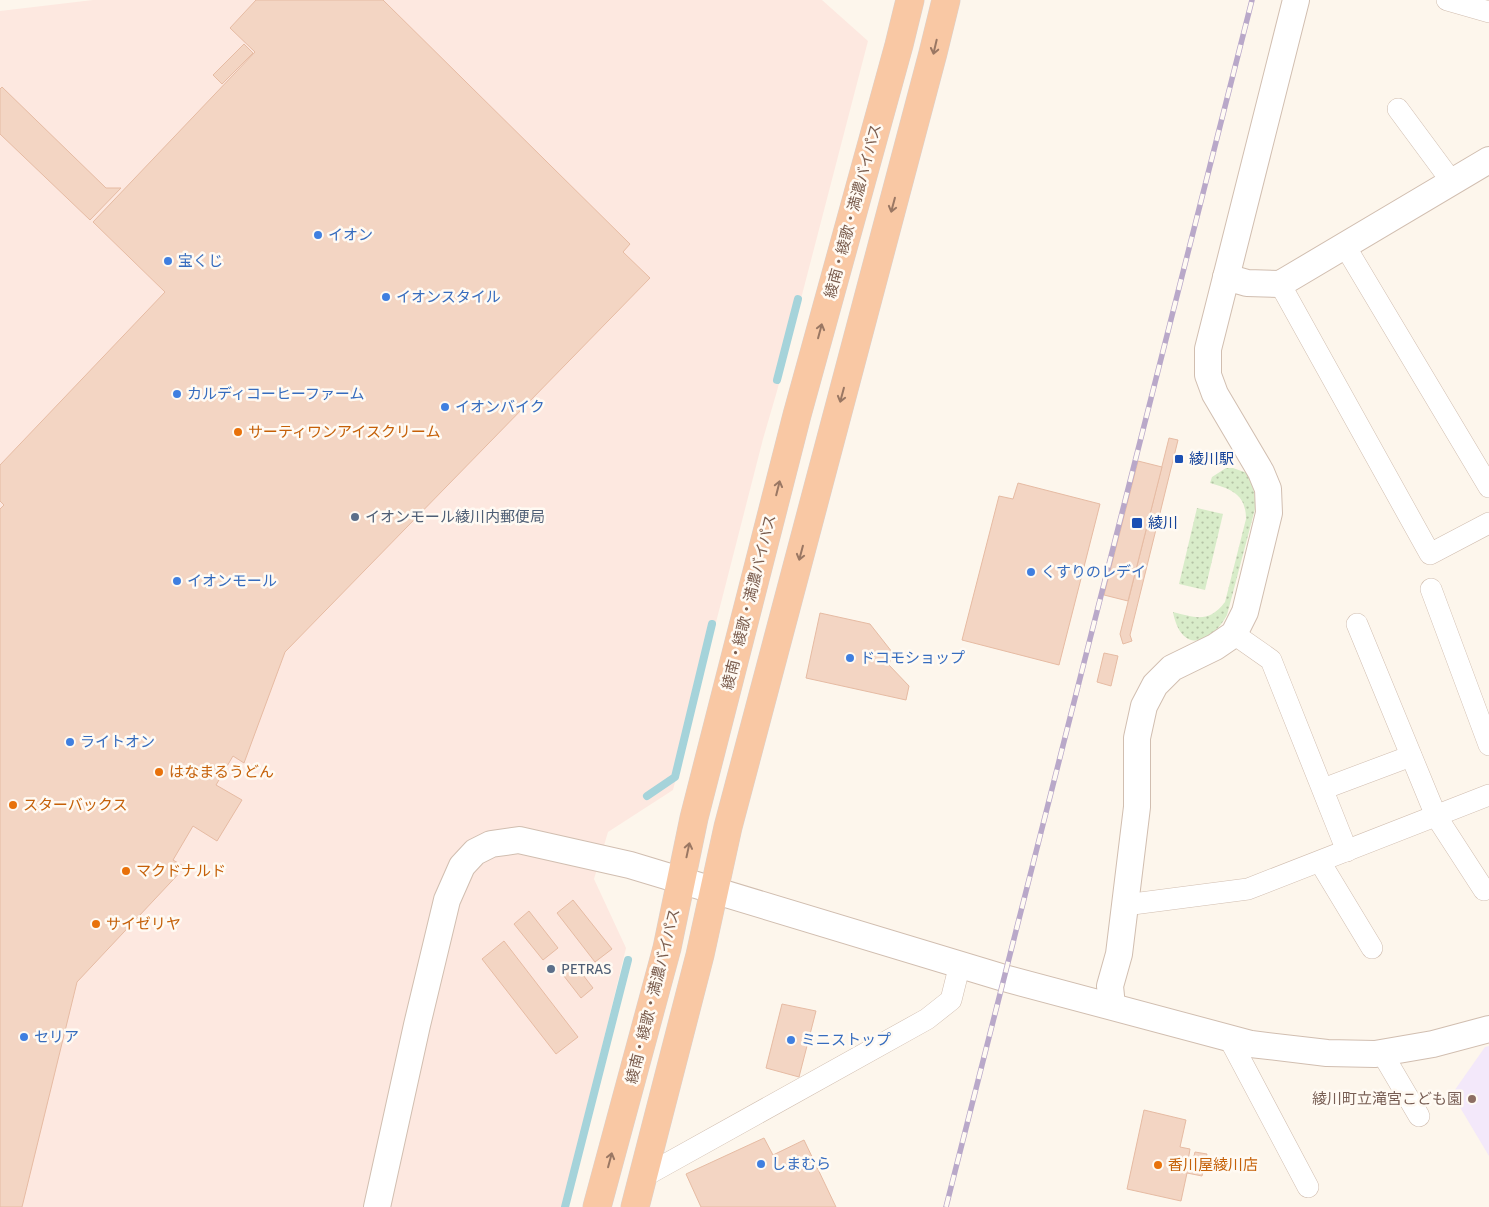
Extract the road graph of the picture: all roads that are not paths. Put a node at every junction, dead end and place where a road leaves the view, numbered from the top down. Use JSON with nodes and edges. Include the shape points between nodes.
{"nodes":[{"id":1,"x":910,"y":0,"type":"edge"},
{"id":2,"x":946,"y":0,"type":"edge"},
{"id":3,"x":1296,"y":0,"type":"edge"},
{"id":4,"x":1447,"y":0,"type":"edge"},
{"id":5,"x":1489,"y":12,"type":"edge"},
{"id":6,"x":1398,"y":109,"type":"dead end"},
{"id":7,"x":1489,"y":160,"type":"edge"},
{"id":8,"x":1452,"y":182,"type":"junction"},
{"id":9,"x":1345,"y":246,"type":"junction"},
{"id":10,"x":1226,"y":277,"type":"junction"},
{"id":11,"x":1280,"y":284,"type":"junction"},
{"id":12,"x":1489,"y":487,"type":"edge"},
{"id":13,"x":1489,"y":523,"type":"edge"},
{"id":14,"x":1431,"y":589,"type":"dead end"},
{"id":15,"x":1357,"y":624,"type":"dead end"},
{"id":16,"x":1234,"y":634,"type":"junction"},
{"id":17,"x":1489,"y":745,"type":"edge"},
{"id":18,"x":1411,"y":756,"type":"junction"},
{"id":19,"x":1323,"y":789,"type":"junction"},
{"id":20,"x":1489,"y":795,"type":"edge"},
{"id":21,"x":1436,"y":816,"type":"junction"},
{"id":22,"x":1348,"y":851,"type":"junction"},
{"id":23,"x":1320,"y":862,"type":"junction"},
{"id":24,"x":681,"y":880,"type":"junction"},
{"id":25,"x":714,"y":890,"type":"junction"},
{"id":26,"x":1484,"y":890,"type":"dead end"},
{"id":27,"x":1125,"y":905,"type":"junction"},
{"id":28,"x":1372,"y":948,"type":"dead end"},
{"id":29,"x":960,"y":964,"type":"junction"},
{"id":30,"x":1112,"y":1006,"type":"junction"},
{"id":31,"x":1489,"y":1028,"type":"edge"},
{"id":32,"x":1229,"y":1038,"type":"junction"},
{"id":33,"x":1382,"y":1053,"type":"junction"},
{"id":34,"x":1419,"y":1116,"type":"dead end"},
{"id":35,"x":644,"y":1177,"type":"junction"},
{"id":36,"x":1308,"y":1187,"type":"dead end"},
{"id":37,"x":377,"y":1207,"type":"edge"},
{"id":38,"x":597,"y":1207,"type":"edge"},
{"id":39,"x":636,"y":1207,"type":"edge"}],
"edges":[{"from":24,"to":1,"type":"highway","name":"綾南・綾歌・満濃バイパス","one_way":true,"via":[[794,425]]},
{"from":2,"to":25,"type":"highway","one_way":true,"via":[[730,817]]},
{"from":3,"to":10,"type":"street"},
{"from":4,"to":5,"type":"street"},
{"from":6,"to":8,"type":"street"},
{"from":7,"to":8,"type":"street"},
{"from":8,"to":9,"type":"street"},
{"from":9,"to":11,"type":"street"},
{"from":9,"to":12,"type":"street"},
{"from":10,"to":11,"type":"street","via":[[1247,283]]},
{"from":10,"to":16,"type":"street","via":[[1208,349],[1208,375],[1215,394],[1268,489],[1269,513],[1245,612]]},
{"from":11,"to":13,"type":"street","via":[[1430,554]]},
{"from":14,"to":17,"type":"street"},
{"from":15,"to":18,"type":"street"},
{"from":16,"to":19,"type":"street","via":[[1271,660]]},
{"from":16,"to":27,"type":"street","via":[[1216,647],[1172,668],[1156,685],[1144,706],[1137,738],[1136,807]]},
{"from":18,"to":19,"type":"street"},
{"from":18,"to":21,"type":"street"},
{"from":19,"to":22,"type":"street"},
{"from":20,"to":21,"type":"street"},
{"from":21,"to":22,"type":"street"},
{"from":21,"to":26,"type":"street"},
{"from":22,"to":23,"type":"street"},
{"from":23,"to":27,"type":"street","via":[[1248,890]]},
{"from":23,"to":28,"type":"street"},
{"from":24,"to":25,"type":"street"},
{"from":24,"to":37,"type":"street","via":[[519,840],[491,844],[475,852],[462,866],[447,900]]},
{"from":38,"to":24,"type":"highway","name":"綾南・綾歌・満濃バイパス","one_way":true,"via":[[667,948]]},
{"from":25,"to":29,"type":"street"},
{"from":25,"to":35,"type":"highway"},
{"from":27,"to":30,"type":"street","via":[[1119,954],[1110,986]]},
{"from":29,"to":30,"type":"street"},
{"from":29,"to":35,"type":"street","via":[[950,1000],[927,1019]]},
{"from":30,"to":32,"type":"street"},
{"from":31,"to":33,"type":"street","via":[[1433,1044]]},
{"from":32,"to":33,"type":"street","via":[[1251,1044],[1327,1053]]},
{"from":32,"to":36,"type":"street"},
{"from":33,"to":34,"type":"street"},
{"from":35,"to":39,"type":"highway"}]}
